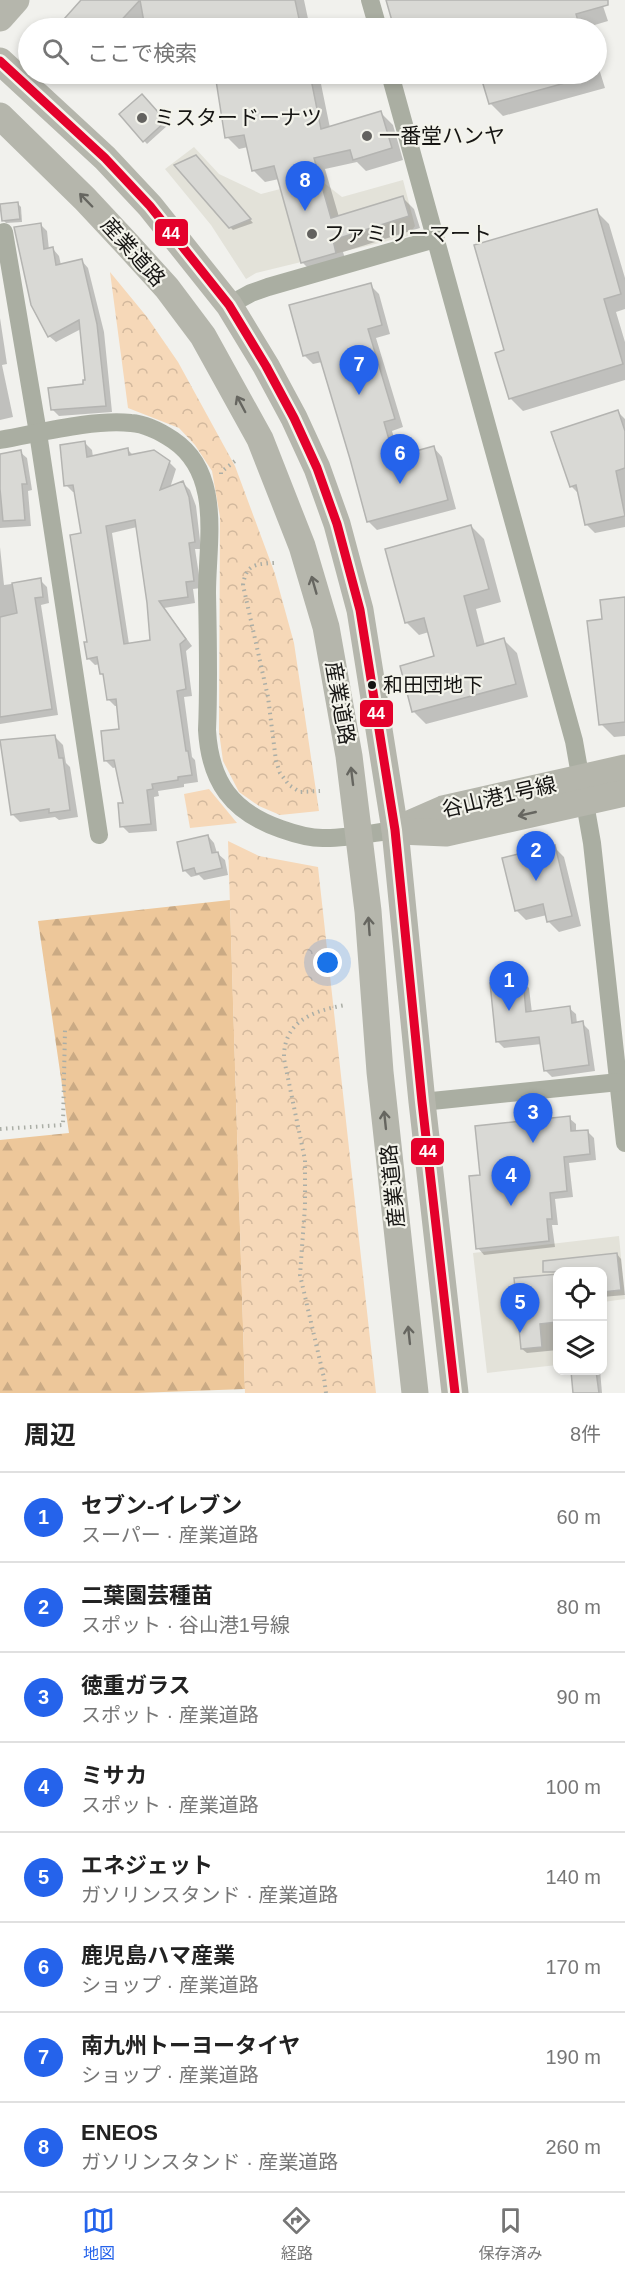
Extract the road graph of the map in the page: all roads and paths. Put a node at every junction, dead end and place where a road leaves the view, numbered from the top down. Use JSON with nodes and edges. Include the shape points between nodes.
{"nodes":[{"id":1,"x":16,"y":0,"type":"edge"},
{"id":2,"x":370,"y":0,"type":"edge"},
{"id":3,"x":0,"y":18,"type":"edge"},
{"id":4,"x":375,"y":18,"type":"edge"},
{"id":5,"x":0,"y":61,"type":"edge"},
{"id":6,"x":18,"y":78,"type":"edge"},
{"id":7,"x":25,"y":84,"type":"edge"},
{"id":8,"x":393,"y":84,"type":"edge"},
{"id":9,"x":0,"y":116,"type":"edge"},
{"id":10,"x":4,"y":232,"type":"dead end"},
{"id":11,"x":435,"y":239,"type":"junction"},
{"id":12,"x":230,"y":305,"type":"junction"},
{"id":13,"x":38,"y":434,"type":"junction"},
{"id":14,"x":0,"y":440,"type":"edge"},
{"id":15,"x":235,"y":461,"type":"dead end"},
{"id":16,"x":221,"y":472,"type":"dead end"},
{"id":17,"x":274,"y":562,"type":"dead end"},
{"id":18,"x":625,"y":768,"type":"edge"},
{"id":19,"x":582,"y":790,"type":"junction"},
{"id":20,"x":320,"y":791,"type":"dead end"},
{"id":21,"x":625,"y":792,"type":"edge"},
{"id":22,"x":395,"y":830,"type":"junction"},
{"id":23,"x":359,"y":834,"type":"junction"},
{"id":24,"x":99,"y":835,"type":"dead end"},
{"id":25,"x":345,"y":1005,"type":"dead end"},
{"id":26,"x":65,"y":1030,"type":"dead end"},
{"id":27,"x":619,"y":1082,"type":"junction"},
{"id":28,"x":422,"y":1102,"type":"junction"},
{"id":29,"x":0,"y":1129,"type":"edge"},
{"id":30,"x":625,"y":1143,"type":"edge"},
{"id":31,"x":326,"y":1393,"type":"edge"},
{"id":32,"x":415,"y":1393,"type":"edge"},
{"id":33,"x":455,"y":1393,"type":"edge"}],
"edges":[{"from":1,"to":3,"type":"main road"},
{"from":2,"to":4,"type":"street"},
{"from":5,"to":6,"type":"main road","name":"産業道路"},
{"from":7,"to":12,"type":"main road","name":"産業道路","via":[[150,206]]},
{"from":8,"to":11,"type":"street"},
{"from":23,"to":9,"type":"main road","name":"産業道路","one_way":true,"via":[[326,627],[302,546],[260,439],[203,336],[167,288],[85,199]]},
{"from":10,"to":13,"type":"street"},
{"from":11,"to":12,"type":"street","via":[[268,287]]},
{"from":11,"to":19,"type":"street","via":[[574,741]]},
{"from":12,"to":22,"type":"main road","name":"産業道路","via":[[294,418],[337,524],[360,610]]},
{"from":13,"to":14,"type":"street"},
{"from":13,"to":23,"type":"street","via":[[102,423],[133,423],[160,431],[183,446],[203,480],[210,516],[207,730],[216,777],[236,805],[271,825],[325,838]]},
{"from":13,"to":24,"type":"street"},
{"from":15,"to":16,"type":"path"},
{"from":17,"to":20,"type":"path","via":[[248,569],[243,585],[268,697],[276,761],[289,785],[300,792]]},
{"from":18,"to":19,"type":"main road","name":"谷山港1号線"},
{"from":19,"to":21,"type":"main road","name":"谷山港1号線"},
{"from":19,"to":22,"type":"main road","name":"谷山港1号線","via":[[443,809]]},
{"from":19,"to":27,"type":"street","via":[[592,843]]},
{"from":22,"to":23,"type":"street"},
{"from":22,"to":28,"type":"main road","name":"産業道路"},
{"from":32,"to":23,"type":"main road","name":"産業道路","one_way":true},
{"from":25,"to":31,"type":"path","via":[[308,1015],[295,1026],[284,1046],[305,1160],[300,1275]]},
{"from":26,"to":29,"type":"path","via":[[63,1125]]},
{"from":27,"to":28,"type":"street"},
{"from":27,"to":30,"type":"street"},
{"from":28,"to":33,"type":"main road","name":"産業道路"}]}
